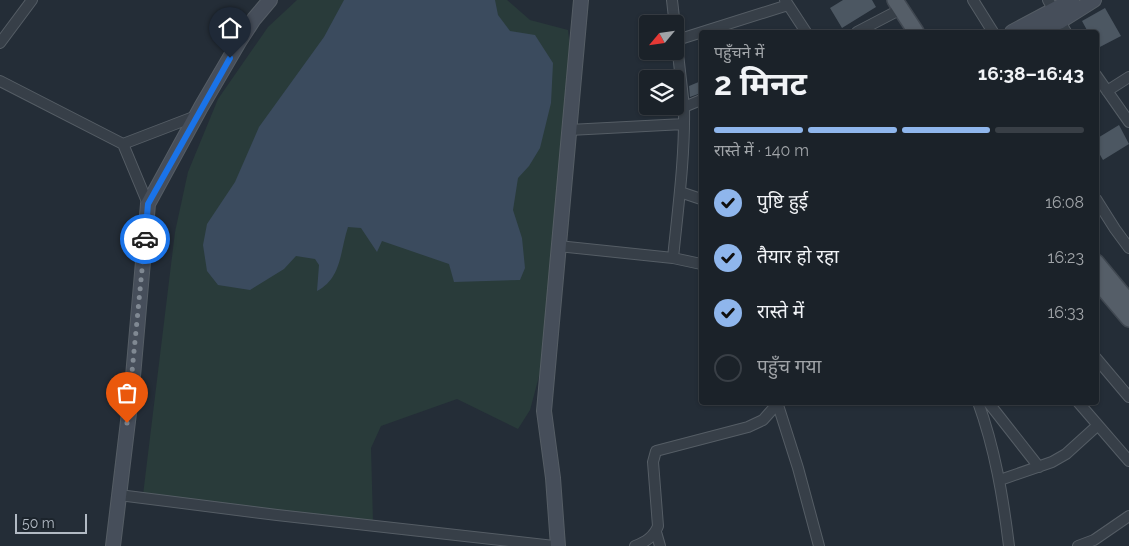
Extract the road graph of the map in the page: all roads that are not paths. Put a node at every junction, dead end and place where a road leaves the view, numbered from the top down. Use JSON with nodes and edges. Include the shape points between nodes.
{"nodes":[{"id":1,"x":32,"y":0,"type":"edge"},
{"id":2,"x":270,"y":0,"type":"edge"},
{"id":3,"x":580,"y":0,"type":"edge"},
{"id":4,"x":672,"y":0,"type":"edge"},
{"id":5,"x":973,"y":0,"type":"edge"},
{"id":6,"x":1072,"y":0,"type":"edge"},
{"id":7,"x":1094,"y":0,"type":"edge"},
{"id":8,"x":786,"y":2,"type":"edge"},
{"id":9,"x":898,"y":4,"type":"edge"},
{"id":10,"x":674,"y":15,"type":"edge"},
{"id":11,"x":1057,"y":16,"type":"edge"},
{"id":12,"x":706,"y":30,"type":"edge"},
{"id":13,"x":805,"y":30,"type":"edge"},
{"id":14,"x":861,"y":30,"type":"edge"},
{"id":15,"x":915,"y":30,"type":"edge"},
{"id":16,"x":992,"y":30,"type":"edge"},
{"id":17,"x":1018,"y":30,"type":"edge"},
{"id":18,"x":1040,"y":30,"type":"edge"},
{"id":19,"x":699,"y":32,"type":"edge"},
{"id":20,"x":684,"y":38,"type":"edge"},
{"id":21,"x":0,"y":42,"type":"edge"},
{"id":22,"x":1129,"y":77,"type":"edge"},
{"id":23,"x":1099,"y":79,"type":"edge"},
{"id":24,"x":0,"y":81,"type":"edge"},
{"id":25,"x":1107,"y":91,"type":"junction"},
{"id":26,"x":699,"y":101,"type":"edge"},
{"id":27,"x":684,"y":107,"type":"edge"},
{"id":28,"x":684,"y":115,"type":"edge"},
{"id":29,"x":196,"y":116,"type":"junction"},
{"id":30,"x":1129,"y":122,"type":"edge"},
{"id":31,"x":684,"y":124,"type":"junction"},
{"id":32,"x":568,"y":130,"type":"junction"},
{"id":33,"x":123,"y":144,"type":"junction"},
{"id":34,"x":680,"y":192,"type":"junction"},
{"id":35,"x":699,"y":198,"type":"edge"},
{"id":36,"x":148,"y":204,"type":"junction"},
{"id":37,"x":1099,"y":204,"type":"edge"},
{"id":38,"x":558,"y":246,"type":"junction"},
{"id":39,"x":1129,"y":248,"type":"edge"},
{"id":40,"x":673,"y":258,"type":"junction"},
{"id":41,"x":699,"y":264,"type":"edge"},
{"id":42,"x":1099,"y":266,"type":"edge"},
{"id":43,"x":1099,"y":284,"type":"edge"},
{"id":44,"x":1129,"y":302,"type":"edge"},
{"id":45,"x":1129,"y":319,"type":"edge"},
{"id":46,"x":1099,"y":362,"type":"edge"},
{"id":47,"x":1129,"y":397,"type":"edge"},
{"id":48,"x":777,"y":405,"type":"edge"},
{"id":49,"x":778,"y":405,"type":"edge"},
{"id":50,"x":979,"y":405,"type":"edge"},
{"id":51,"x":990,"y":405,"type":"edge"},
{"id":52,"x":1081,"y":405,"type":"edge"},
{"id":53,"x":1098,"y":425,"type":"junction"},
{"id":54,"x":1129,"y":461,"type":"edge"},
{"id":55,"x":1039,"y":467,"type":"junction"},
{"id":56,"x":1000,"y":480,"type":"junction"},
{"id":57,"x":119,"y":495,"type":"junction"},
{"id":58,"x":1129,"y":516,"type":"edge"},
{"id":59,"x":656,"y":532,"type":"junction"},
{"id":60,"x":1095,"y":543,"type":"edge"},
{"id":61,"x":112,"y":546,"type":"edge"},
{"id":62,"x":554,"y":546,"type":"edge"},
{"id":63,"x":558,"y":546,"type":"edge"},
{"id":64,"x":635,"y":546,"type":"edge"},
{"id":65,"x":660,"y":546,"type":"edge"},
{"id":66,"x":820,"y":546,"type":"edge"},
{"id":67,"x":1009,"y":546,"type":"edge"},
{"id":68,"x":1078,"y":546,"type":"edge"}],
"edges":[{"from":1,"to":21,"type":"street"},
{"from":2,"to":29,"type":"street","via":[[254,18]]},
{"from":3,"to":32,"type":"street"},
{"from":4,"to":10,"type":"street"},
{"from":5,"to":16,"type":"street"},
{"from":6,"to":11,"type":"street"},
{"from":7,"to":11,"type":"street"},
{"from":8,"to":12,"type":"street"},
{"from":8,"to":13,"type":"street"},
{"from":9,"to":14,"type":"street"},
{"from":9,"to":15,"type":"main road"},
{"from":11,"to":17,"type":"street"},
{"from":11,"to":18,"type":"street"},
{"from":19,"to":20,"type":"street"},
{"from":22,"to":25,"type":"street"},
{"from":23,"to":25,"type":"street"},
{"from":24,"to":33,"type":"street"},
{"from":25,"to":30,"type":"street"},
{"from":26,"to":27,"type":"street"},
{"from":28,"to":31,"type":"street"},
{"from":29,"to":33,"type":"street"},
{"from":29,"to":36,"type":"street"},
{"from":31,"to":32,"type":"street"},
{"from":31,"to":34,"type":"street"},
{"from":32,"to":38,"type":"street"},
{"from":33,"to":36,"type":"street"},
{"from":34,"to":35,"type":"street"},
{"from":34,"to":40,"type":"street"},
{"from":36,"to":57,"type":"street"},
{"from":37,"to":39,"type":"street"},
{"from":38,"to":40,"type":"street"},
{"from":38,"to":63,"type":"street","via":[[544,411]]},
{"from":40,"to":41,"type":"street"},
{"from":42,"to":44,"type":"main road"},
{"from":43,"to":45,"type":"main road"},
{"from":46,"to":47,"type":"street"},
{"from":48,"to":59,"type":"street","via":[[763,420],[748,427],[656,451],[659,520]]},
{"from":49,"to":66,"type":"street"},
{"from":50,"to":56,"type":"street"},
{"from":51,"to":55,"type":"street"},
{"from":52,"to":53,"type":"street"},
{"from":53,"to":54,"type":"street"},
{"from":53,"to":55,"type":"street","via":[[1066,454]]},
{"from":55,"to":56,"type":"street"},
{"from":56,"to":67,"type":"street"},
{"from":57,"to":61,"type":"street"},
{"from":57,"to":62,"type":"street"},
{"from":58,"to":60,"type":"street"},
{"from":59,"to":64,"type":"street"},
{"from":59,"to":65,"type":"street"},
{"from":60,"to":68,"type":"street"}]}
